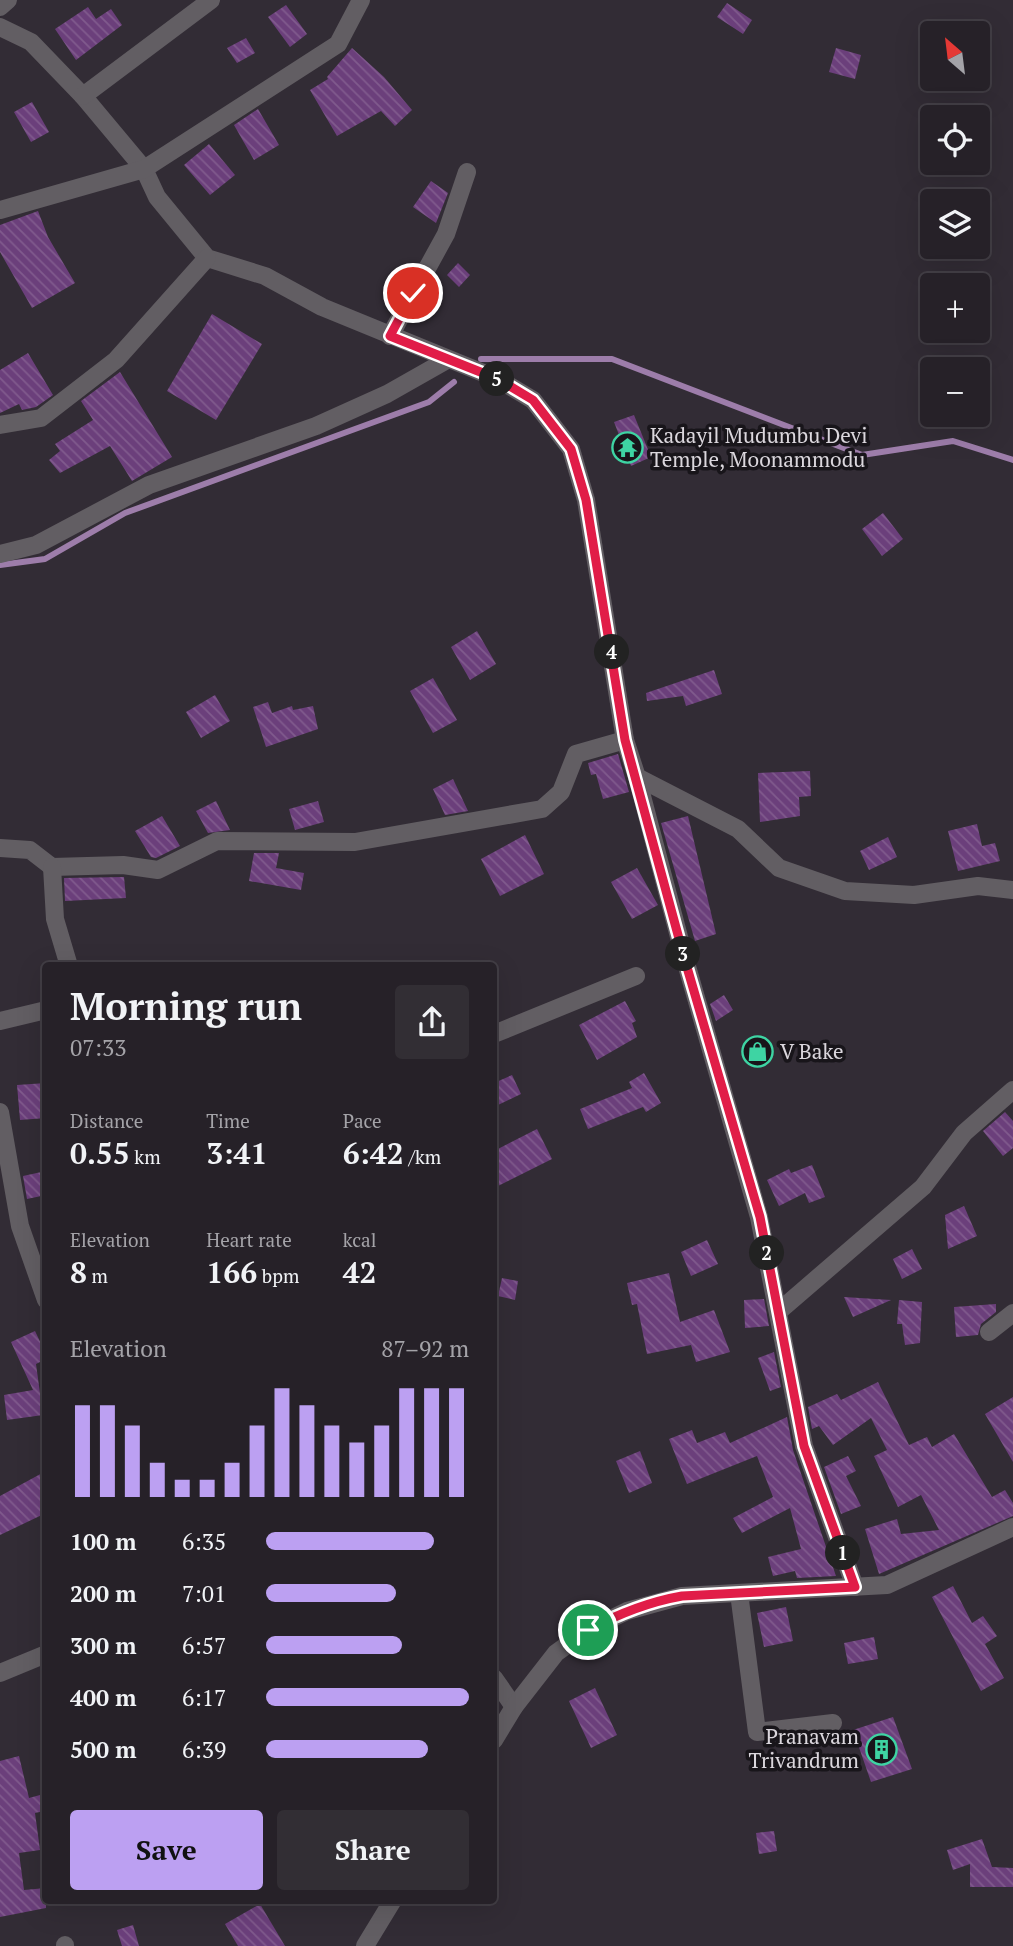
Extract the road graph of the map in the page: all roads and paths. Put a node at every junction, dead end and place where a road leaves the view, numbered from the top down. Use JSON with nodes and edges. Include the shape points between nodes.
{"nodes":[{"id":1,"x":8,"y":0,"type":"edge"},
{"id":2,"x":211,"y":0,"type":"edge"},
{"id":3,"x":361,"y":0,"type":"edge"},
{"id":4,"x":0,"y":7,"type":"edge"},
{"id":5,"x":0,"y":27,"type":"edge"},
{"id":6,"x":83,"y":96,"type":"junction"},
{"id":7,"x":144,"y":169,"type":"junction"},
{"id":8,"x":467,"y":173,"type":"dead end"},
{"id":9,"x":0,"y":210,"type":"edge"},
{"id":10,"x":207,"y":258,"type":"junction"},
{"id":11,"x":390,"y":336,"type":"junction"},
{"id":12,"x":447,"y":360,"type":"junction"},
{"id":13,"x":0,"y":425,"type":"edge"},
{"id":14,"x":0,"y":554,"type":"edge"},
{"id":15,"x":625,"y":740,"type":"junction"},
{"id":16,"x":637,"y":776,"type":"junction"},
{"id":17,"x":0,"y":848,"type":"edge"},
{"id":18,"x":52,"y":867,"type":"junction"},
{"id":19,"x":1013,"y":890,"type":"edge"},
{"id":20,"x":68,"y":962,"type":"edge"},
{"id":21,"x":636,"y":976,"type":"dead end"},
{"id":22,"x":42,"y":1011,"type":"edge"},
{"id":23,"x":0,"y":1021,"type":"edge"},
{"id":24,"x":497,"y":1033,"type":"edge"},
{"id":25,"x":1013,"y":1090,"type":"edge"},
{"id":26,"x":0,"y":1112,"type":"edge"},
{"id":27,"x":42,"y":1289,"type":"edge"},
{"id":28,"x":778,"y":1312,"type":"junction"},
{"id":29,"x":1013,"y":1313,"type":"edge"},
{"id":30,"x":989,"y":1332,"type":"dead end"},
{"id":31,"x":1013,"y":1527,"type":"edge"},
{"id":32,"x":855,"y":1587,"type":"junction"},
{"id":33,"x":739,"y":1594,"type":"junction"},
{"id":34,"x":42,"y":1656,"type":"edge"},
{"id":35,"x":0,"y":1673,"type":"edge"},
{"id":36,"x":497,"y":1682,"type":"edge"},
{"id":37,"x":514,"y":1707,"type":"junction"},
{"id":38,"x":833,"y":1723,"type":"dead end"},
{"id":39,"x":497,"y":1735,"type":"edge"},
{"id":40,"x":391,"y":1904,"type":"edge"},
{"id":41,"x":365,"y":1946,"type":"edge"}],
"edges":[{"from":1,"to":4,"type":"street"},
{"from":2,"to":6,"type":"street"},
{"from":3,"to":7,"type":"street","via":[[338,44]]},
{"from":5,"to":6,"type":"street","via":[[31,42]]},
{"from":6,"to":7,"type":"street"},
{"from":7,"to":9,"type":"street"},
{"from":7,"to":10,"type":"street","via":[[157,197]]},
{"from":8,"to":11,"type":"street","via":[[446,234]]},
{"from":10,"to":11,"type":"street","via":[[265,276]]},
{"from":10,"to":13,"type":"street","via":[[116,360],[41,418]]},
{"from":11,"to":12,"type":"street"},
{"from":12,"to":14,"type":"street","via":[[316,426],[149,485],[36,545]]},
{"from":12,"to":15,"type":"street","via":[[498,379],[533,400],[571,449],[586,500]]},
{"from":15,"to":16,"type":"street"},
{"from":15,"to":18,"type":"street","via":[[576,754],[561,792],[542,809],[355,842],[217,841],[158,870],[123,865]]},
{"from":16,"to":19,"type":"street","via":[[738,829],[779,868],[845,891],[914,895],[978,886]]},
{"from":16,"to":28,"type":"street","via":[[760,1217]]},
{"from":17,"to":18,"type":"street","via":[[30,850]]},
{"from":18,"to":20,"type":"street","via":[[55,919]]},
{"from":21,"to":24,"type":"street"},
{"from":22,"to":23,"type":"street"},
{"from":25,"to":28,"type":"street","via":[[964,1133],[923,1187]]},
{"from":26,"to":27,"type":"street","via":[[20,1226]]},
{"from":28,"to":32,"type":"street","via":[[804,1446]]},
{"from":29,"to":30,"type":"street"},
{"from":31,"to":32,"type":"street","via":[[897,1581]]},
{"from":32,"to":33,"type":"street"},
{"from":33,"to":37,"type":"street","via":[[657,1600],[608,1619],[556,1653]]},
{"from":33,"to":38,"type":"street","via":[[757,1732]]},
{"from":34,"to":35,"type":"street"},
{"from":36,"to":37,"type":"street"},
{"from":37,"to":39,"type":"street"},
{"from":40,"to":41,"type":"street"}]}
